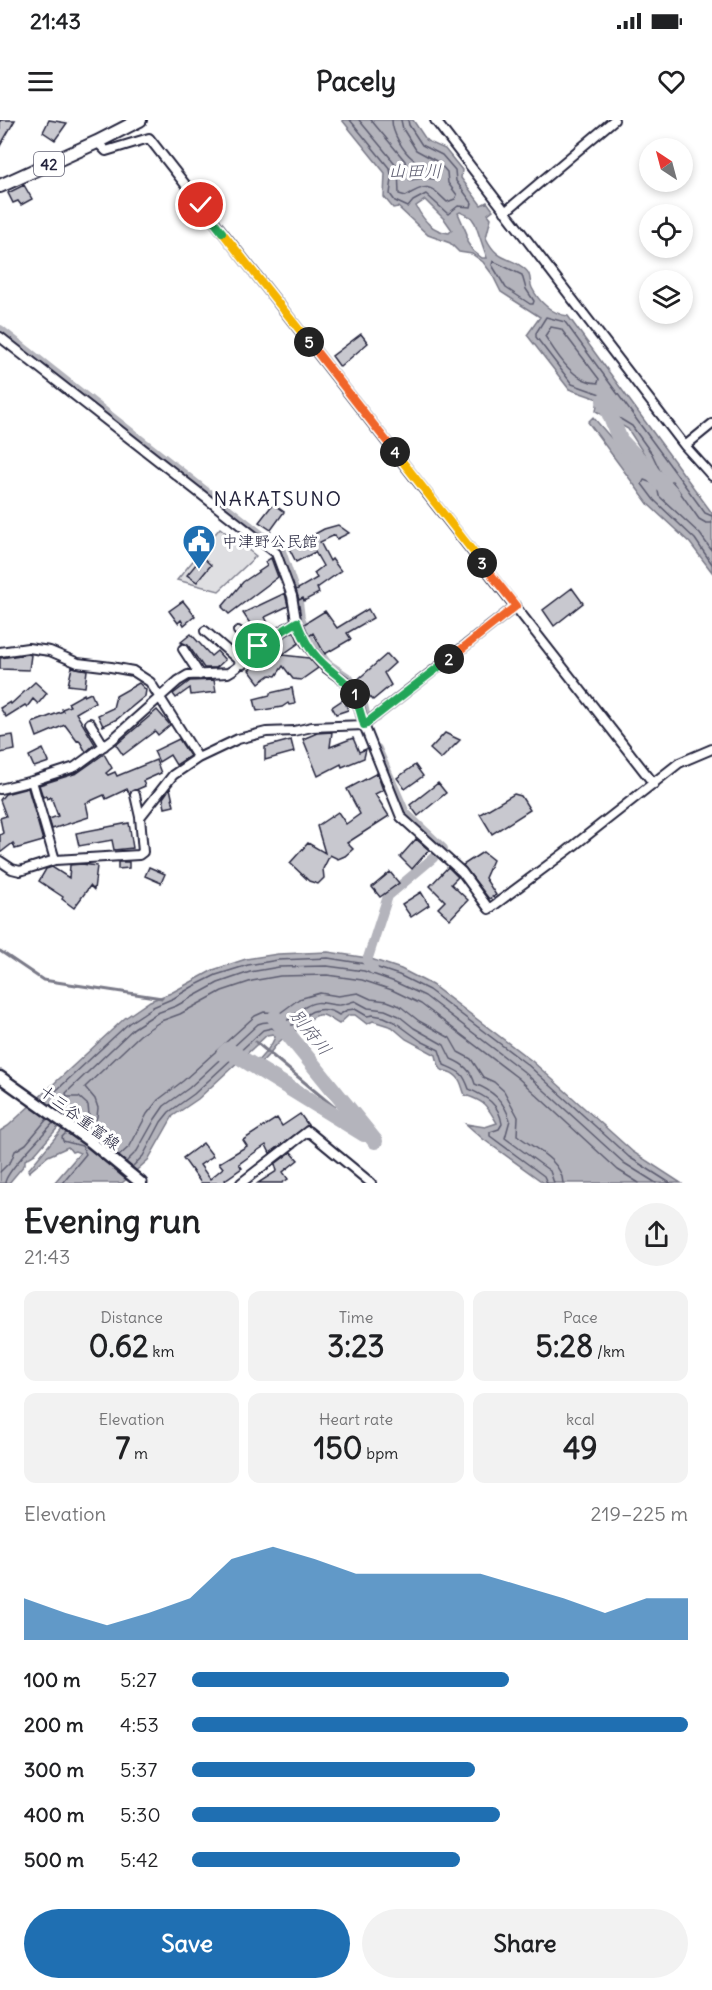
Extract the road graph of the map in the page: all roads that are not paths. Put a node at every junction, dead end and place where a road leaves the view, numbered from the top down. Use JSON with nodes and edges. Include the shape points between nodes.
{"nodes":[{"id":1,"x":140,"y":120,"type":"edge"},
{"id":2,"x":435,"y":120,"type":"edge"},
{"id":3,"x":614,"y":120,"type":"edge"},
{"id":4,"x":98,"y":142,"type":"junction"},
{"id":5,"x":0,"y":186,"type":"edge"},
{"id":6,"x":505,"y":212,"type":"junction"},
{"id":7,"x":0,"y":337,"type":"edge"},
{"id":8,"x":712,"y":423,"type":"edge"},
{"id":9,"x":685,"y":446,"type":"junction"},
{"id":10,"x":712,"y":476,"type":"edge"},
{"id":11,"x":516,"y":606,"type":"junction"},
{"id":12,"x":297,"y":622,"type":"junction"},
{"id":13,"x":205,"y":631,"type":"dead end"},
{"id":14,"x":238,"y":631,"type":"dead end"},
{"id":15,"x":258,"y":646,"type":"junction"},
{"id":16,"x":183,"y":649,"type":"dead end"},
{"id":17,"x":0,"y":652,"type":"edge"},
{"id":18,"x":243,"y":663,"type":"junction"},
{"id":19,"x":201,"y":675,"type":"junction"},
{"id":20,"x":160,"y":697,"type":"junction"},
{"id":21,"x":90,"y":723,"type":"dead end"},
{"id":22,"x":364,"y":725,"type":"junction"},
{"id":23,"x":104,"y":746,"type":"junction"},
{"id":24,"x":712,"y":749,"type":"edge"},
{"id":25,"x":198,"y":758,"type":"junction"},
{"id":26,"x":32,"y":781,"type":"junction"},
{"id":27,"x":654,"y":784,"type":"junction"},
{"id":28,"x":0,"y":789,"type":"edge"},
{"id":29,"x":135,"y":795,"type":"dead end"},
{"id":30,"x":140,"y":817,"type":"junction"},
{"id":31,"x":55,"y":860,"type":"junction"},
{"id":32,"x":0,"y":861,"type":"edge"},
{"id":33,"x":4,"y":1080,"type":"edge"},
{"id":34,"x":141,"y":1183,"type":"edge"},
{"id":35,"x":241,"y":1183,"type":"edge"},
{"id":36,"x":371,"y":1183,"type":"edge"}],
"edges":[{"from":1,"to":4,"type":"main road","number":"42"},
{"from":2,"to":6,"type":"street"},
{"from":3,"to":6,"type":"street"},
{"from":4,"to":5,"type":"main road","number":"42"},
{"from":4,"to":11,"type":"street","via":[[106,152],[149,138]]},
{"from":6,"to":9,"type":"street"},
{"from":7,"to":12,"type":"street","via":[[276,553]]},
{"from":8,"to":9,"type":"street"},
{"from":9,"to":10,"type":"street"},
{"from":11,"to":22,"type":"street"},
{"from":11,"to":27,"type":"street"},
{"from":12,"to":15,"type":"street"},
{"from":12,"to":22,"type":"street","via":[[310,650],[351,688]]},
{"from":13,"to":18,"type":"street"},
{"from":14,"to":15,"type":"street"},
{"from":15,"to":18,"type":"street"},
{"from":16,"to":19,"type":"street"},
{"from":17,"to":20,"type":"street","via":[[28,648],[50,651],[78,663],[133,671],[150,682]]},
{"from":18,"to":19,"type":"street","via":[[228,673]]},
{"from":19,"to":20,"type":"street","via":[[188,675]]},
{"from":20,"to":23,"type":"street"},
{"from":20,"to":25,"type":"street"},
{"from":21,"to":23,"type":"street"},
{"from":22,"to":25,"type":"street","via":[[266,732],[238,739]]},
{"from":22,"to":27,"type":"street","via":[[401,817],[462,872],[489,909]]},
{"from":23,"to":26,"type":"street","via":[[75,767]]},
{"from":24,"to":27,"type":"street","via":[[679,763]]},
{"from":25,"to":30,"type":"street","via":[[173,775]]},
{"from":26,"to":28,"type":"street"},
{"from":26,"to":31,"type":"street"},
{"from":29,"to":30,"type":"street"},
{"from":30,"to":31,"type":"street","via":[[143,852],[139,855]]},
{"from":31,"to":32,"type":"street","via":[[20,872]]},
{"from":33,"to":34,"type":"main road","name":"十三谷重富線"},
{"from":35,"to":36,"type":"street","via":[[308,1131]]}]}
